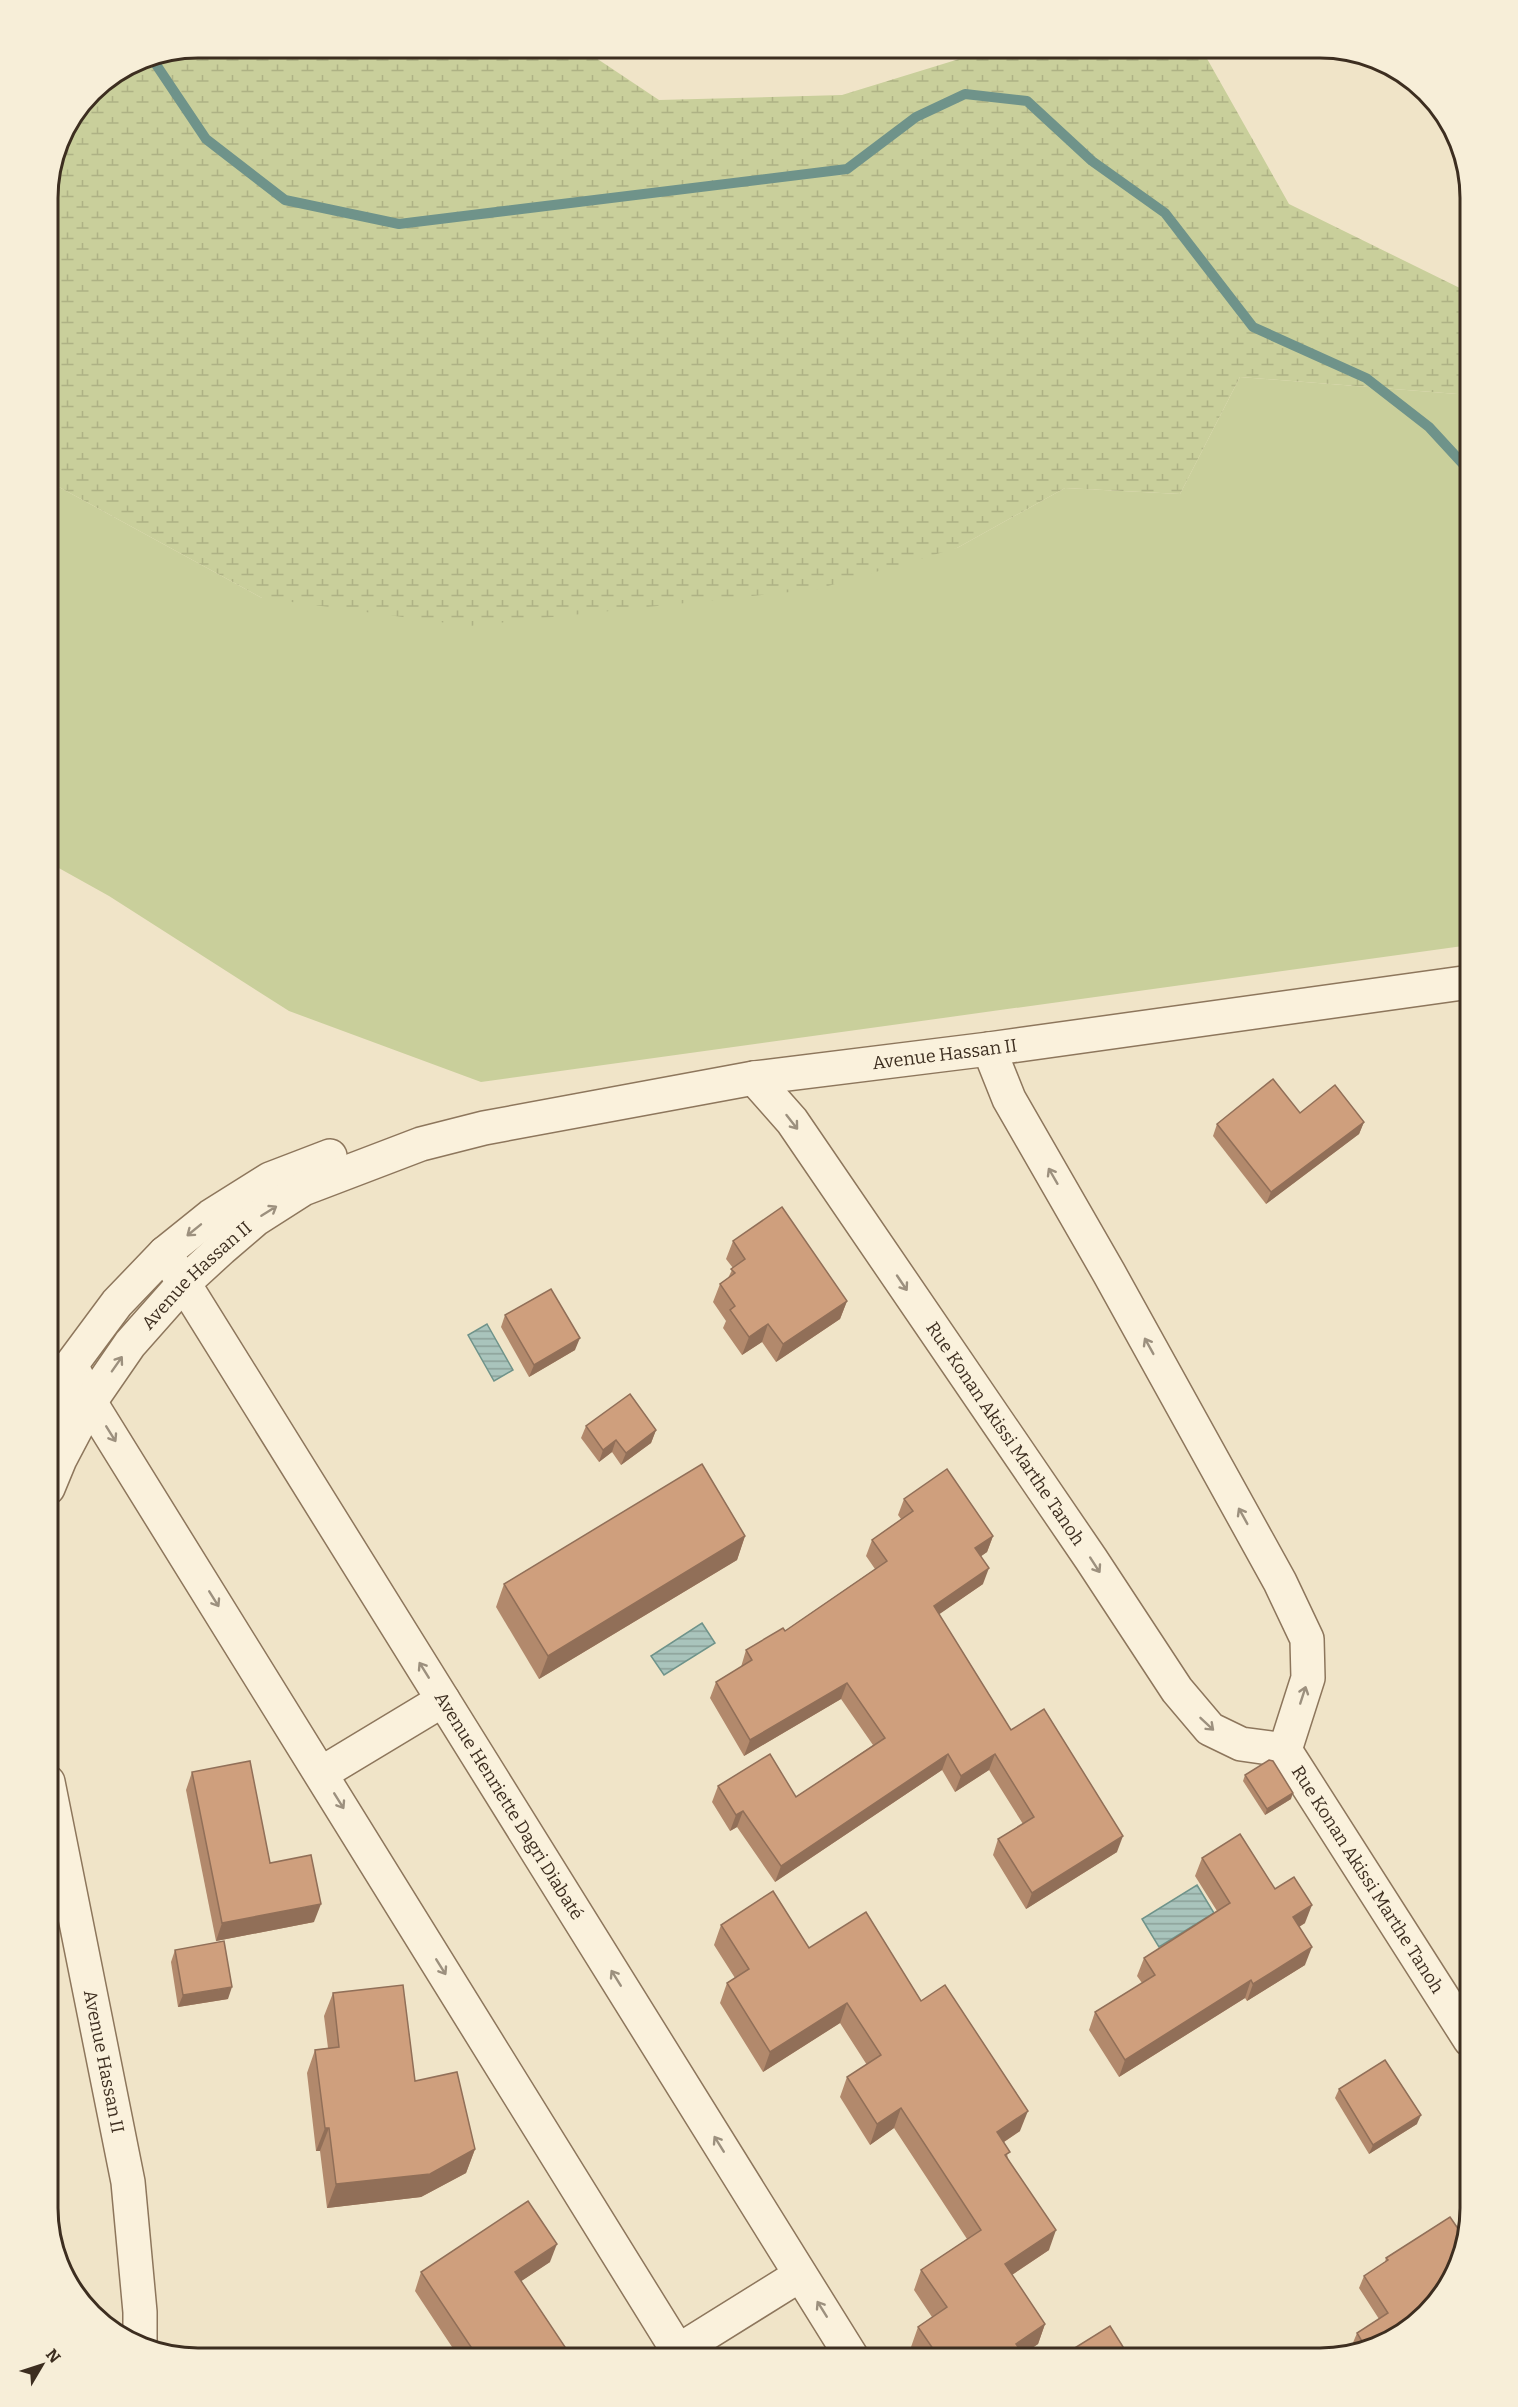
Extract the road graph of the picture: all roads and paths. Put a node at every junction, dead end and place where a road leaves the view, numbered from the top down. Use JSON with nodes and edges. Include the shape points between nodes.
{"nodes":[{"id":1,"x":1460,"y":983,"type":"edge"},
{"id":2,"x":989,"y":1049,"type":"junction"},
{"id":3,"x":754,"y":1078,"type":"junction"},
{"id":4,"x":421,"y":1144,"type":"junction"},
{"id":5,"x":165,"y":1253,"type":"junction"},
{"id":6,"x":184,"y":1283,"type":"junction"},
{"id":7,"x":71,"y":1365,"type":"junction"},
{"id":8,"x":58,"y":1393,"type":"edge"},
{"id":9,"x":90,"y":1402,"type":"junction"},
{"id":10,"x":58,"y":1463,"type":"edge"},
{"id":11,"x":443,"y":1700,"type":"junction"},
{"id":12,"x":1285,"y":1750,"type":"junction"},
{"id":13,"x":322,"y":1773,"type":"junction"},
{"id":14,"x":58,"y":1833,"type":"edge"},
{"id":15,"x":1460,"y":2024,"type":"edge"},
{"id":16,"x":800,"y":2275,"type":"junction"},
{"id":17,"x":140,"y":2335,"type":"edge"},
{"id":18,"x":677,"y":2348,"type":"edge"},
{"id":19,"x":691,"y":2348,"type":"edge"},
{"id":20,"x":846,"y":2348,"type":"edge"}],
"edges":[{"from":1,"to":2,"type":"street","name":"Avenue Hassan II"},
{"from":2,"to":3,"type":"street","name":"Avenue Hassan II"},
{"from":12,"to":2,"type":"street","name":"Rue Konan Akissi Marthe Tanoh","one_way":true,"via":[[1308,1678],[1307,1639],[1109,1273],[1009,1099]]},
{"from":3,"to":4,"type":"street","name":"Avenue Hassan II","via":[[484,1128]]},
{"from":3,"to":12,"type":"street","name":"Rue Konan Akissi Marthe Tanoh","one_way":true,"via":[[792,1121],[1177,1690],[1209,1729],[1241,1744]]},
{"from":4,"to":5,"type":"street","name":"Avenue Hassan II","one_way":true,"via":[[381,1146],[330,1156],[270,1179],[211,1216]]},
{"from":6,"to":4,"type":"street","name":"Avenue Hassan II","one_way":true,"via":[[256,1219],[303,1189]]},
{"from":5,"to":6,"type":"street","name":"Avenue Henriette Dagri Diabaté"},
{"from":5,"to":7,"type":"street","name":"Avenue Hassan II","via":[[117,1303]]},
{"from":9,"to":6,"type":"street","name":"Avenue Hassan II","one_way":true,"via":[[130,1344]]},
{"from":11,"to":6,"type":"street","name":"Avenue Henriette Dagri Diabaté","one_way":true},
{"from":7,"to":8,"type":"street","name":"Avenue Hassan II"},
{"from":7,"to":9,"type":"street"},
{"from":9,"to":10,"type":"street","name":"Avenue Hassan II"},
{"from":9,"to":13,"type":"street","one_way":true},
{"from":11,"to":13,"type":"street"},
{"from":16,"to":11,"type":"street","name":"Avenue Henriette Dagri Diabaté","one_way":true},
{"from":12,"to":15,"type":"street","name":"Rue Konan Akissi Marthe Tanoh"},
{"from":13,"to":18,"type":"street","one_way":true},
{"from":14,"to":17,"type":"street","name":"Avenue Hassan II","via":[[128,2182]]},
{"from":16,"to":19,"type":"street"},
{"from":20,"to":16,"type":"street","name":"Avenue Henriette Dagri Diabaté","one_way":true}]}
